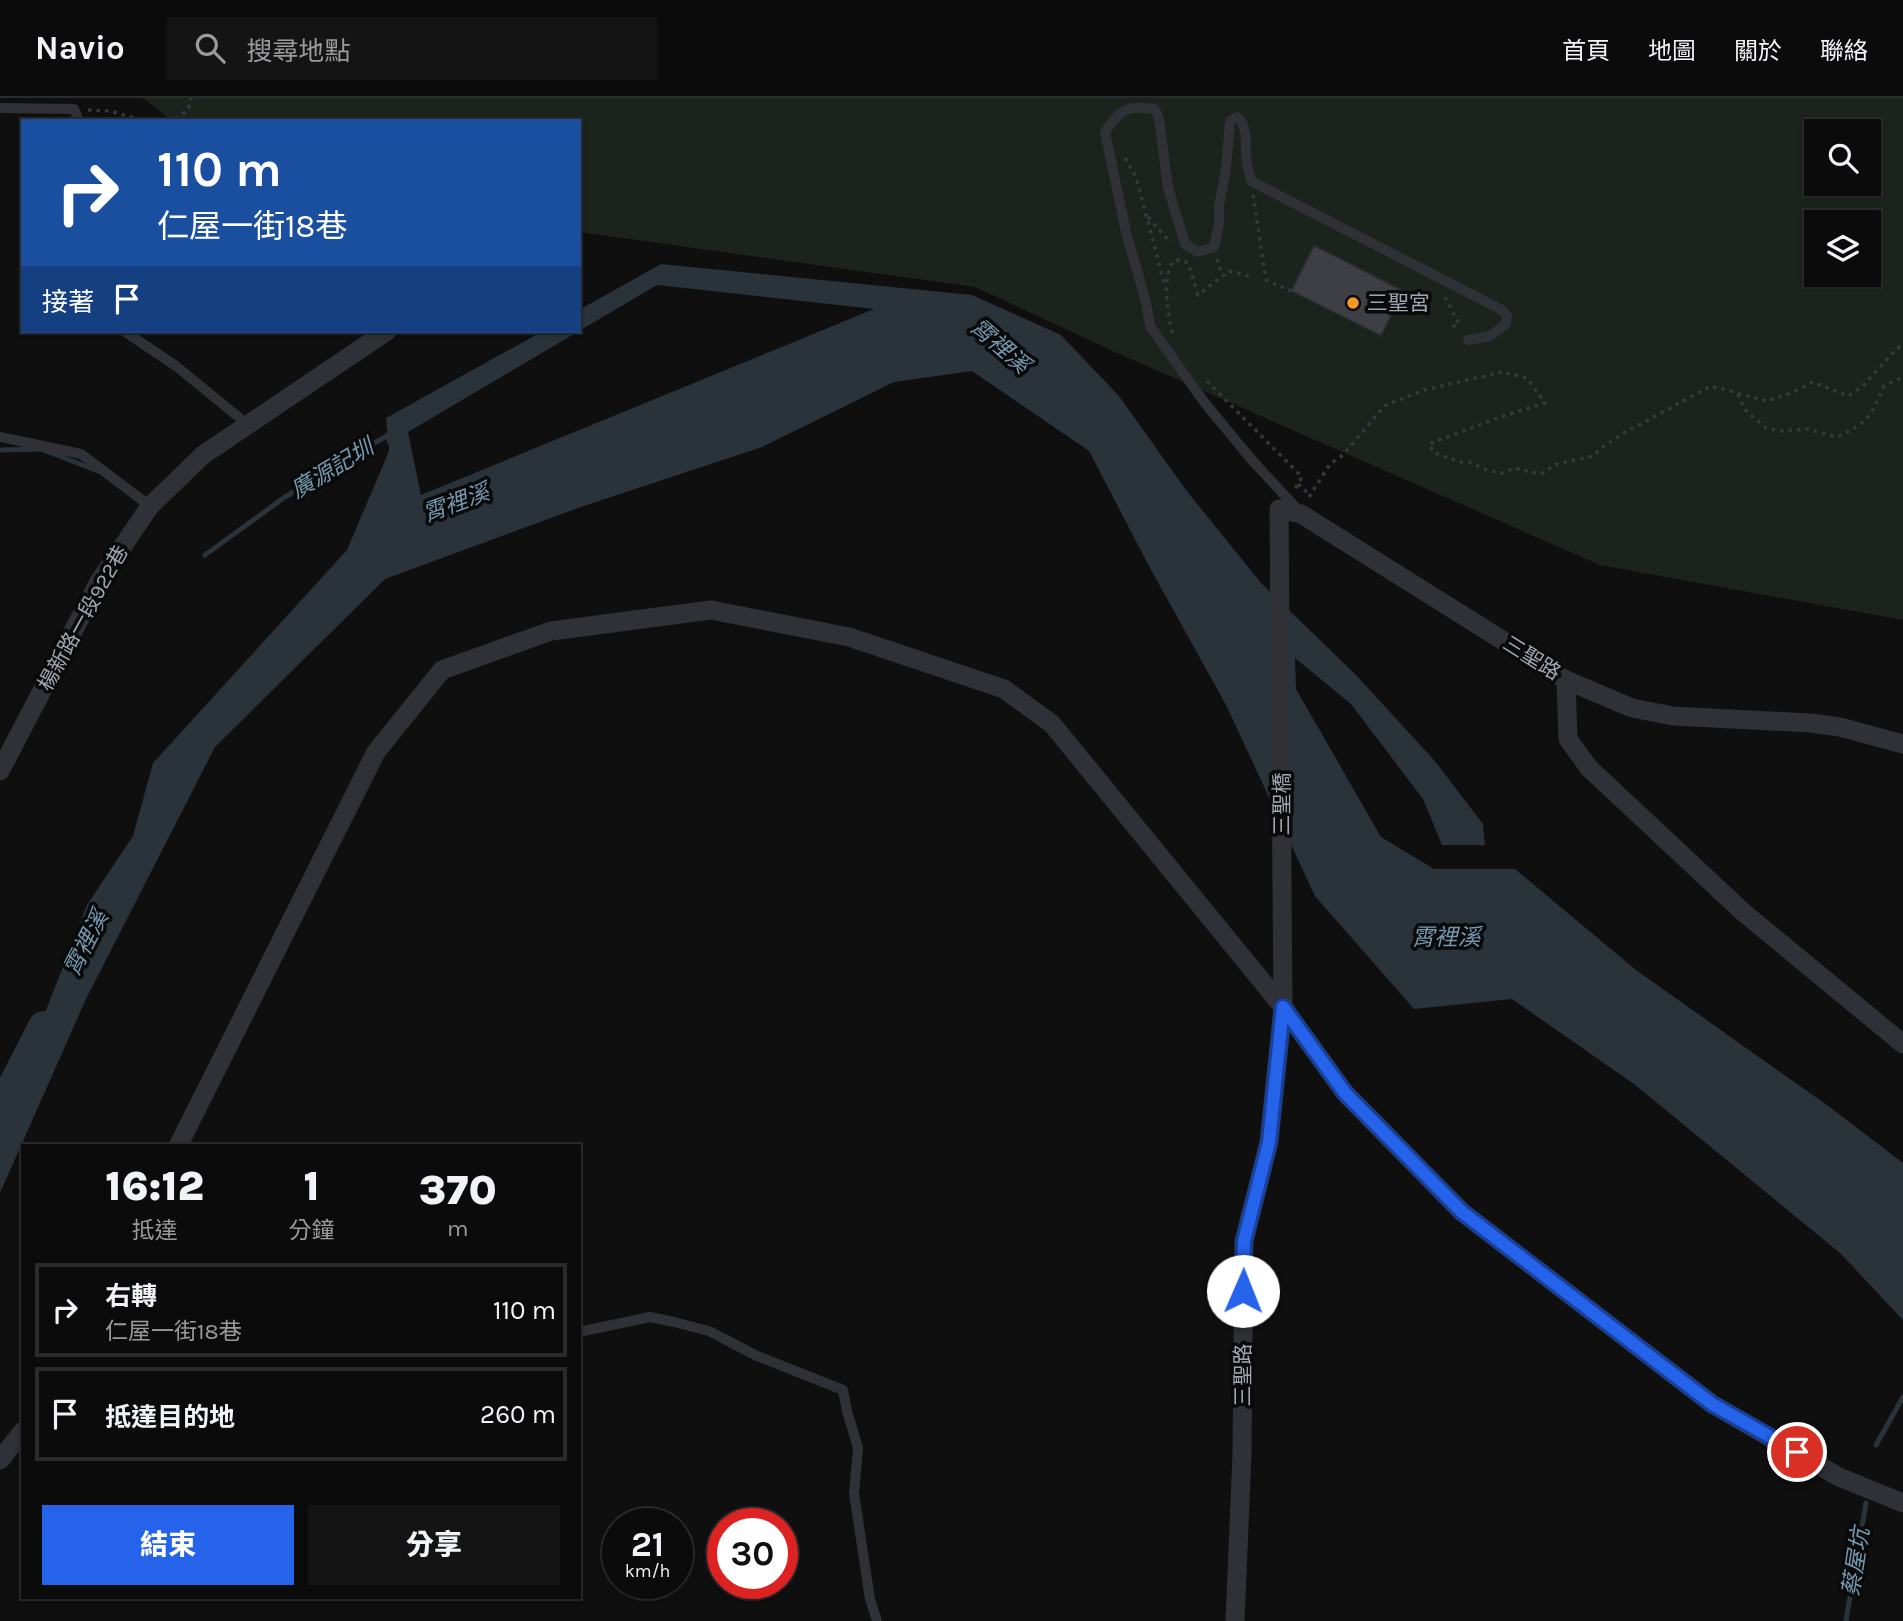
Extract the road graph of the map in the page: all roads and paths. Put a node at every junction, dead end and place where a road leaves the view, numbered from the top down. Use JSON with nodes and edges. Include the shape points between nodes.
{"nodes":[{"id":1,"x":191,"y":98,"type":"edge"},
{"id":2,"x":0,"y":108,"type":"edge"},
{"id":3,"x":74,"y":109,"type":"junction"},
{"id":4,"x":78,"y":119,"type":"edge"},
{"id":5,"x":137,"y":119,"type":"edge"},
{"id":6,"x":176,"y":119,"type":"edge"},
{"id":7,"x":1105,"y":132,"type":"junction"},
{"id":8,"x":1251,"y":181,"type":"junction"},
{"id":9,"x":1147,"y":215,"type":"junction"},
{"id":10,"x":1171,"y":244,"type":"dead end"},
{"id":11,"x":1180,"y":253,"type":"dead end"},
{"id":12,"x":1188,"y":263,"type":"junction"},
{"id":13,"x":1249,"y":276,"type":"dead end"},
{"id":14,"x":1434,"y":276,"type":"junction"},
{"id":15,"x":1291,"y":291,"type":"dead end"},
{"id":16,"x":1167,"y":296,"type":"junction"},
{"id":17,"x":1448,"y":329,"type":"dead end"},
{"id":18,"x":127,"y":333,"type":"edge"},
{"id":19,"x":384,"y":333,"type":"edge"},
{"id":20,"x":1172,"y":336,"type":"dead end"},
{"id":21,"x":1468,"y":340,"type":"dead end"},
{"id":22,"x":1903,"y":346,"type":"edge"},
{"id":23,"x":1200,"y":374,"type":"dead end"},
{"id":24,"x":1903,"y":377,"type":"edge"},
{"id":25,"x":1738,"y":394,"type":"junction"},
{"id":26,"x":247,"y":424,"type":"junction"},
{"id":27,"x":0,"y":437,"type":"edge"},
{"id":28,"x":1298,"y":484,"type":"junction"},
{"id":29,"x":1311,"y":495,"type":"junction"},
{"id":30,"x":1289,"y":498,"type":"junction"},
{"id":31,"x":150,"y":506,"type":"junction"},
{"id":32,"x":1301,"y":514,"type":"junction"},
{"id":33,"x":1566,"y":680,"type":"junction"},
{"id":34,"x":1903,"y":744,"type":"edge"},
{"id":35,"x":0,"y":771,"type":"edge"},
{"id":36,"x":1283,"y":1007,"type":"junction"},
{"id":37,"x":1903,"y":1044,"type":"edge"},
{"id":38,"x":179,"y":1144,"type":"edge"},
{"id":39,"x":581,"y":1332,"type":"edge"},
{"id":40,"x":21,"y":1434,"type":"edge"},
{"id":41,"x":0,"y":1460,"type":"edge"},
{"id":42,"x":1903,"y":1503,"type":"edge"},
{"id":43,"x":877,"y":1621,"type":"edge"},
{"id":44,"x":1235,"y":1621,"type":"edge"}],
"edges":[{"from":1,"to":6,"type":"path","via":[[191,105]]},
{"from":2,"to":3,"type":"lane"},
{"from":3,"to":4,"type":"lane"},
{"from":3,"to":5,"type":"path","via":[[110,111]]},
{"from":7,"to":8,"type":"lane","via":[[1117,114],[1136,107],[1155,109],[1168,188],[1185,244],[1198,251],[1214,247],[1230,121],[1237,117],[1244,129]]},
{"from":7,"to":9,"type":"path","via":[[1136,177]]},
{"from":7,"to":30,"type":"lane","via":[[1150,326],[1204,402]]},
{"from":8,"to":14,"type":"lane"},
{"from":8,"to":15,"type":"path","via":[[1266,279]]},
{"from":9,"to":10,"type":"path"},
{"from":9,"to":16,"type":"path"},
{"from":11,"to":12,"type":"path"},
{"from":12,"to":13,"type":"path","via":[[1198,295],[1229,271]]},
{"from":12,"to":16,"type":"path","via":[[1172,262]]},
{"from":14,"to":17,"type":"path","via":[[1459,324]]},
{"from":14,"to":21,"type":"lane","via":[[1507,315],[1506,324],[1490,337]]},
{"from":16,"to":20,"type":"path"},
{"from":18,"to":26,"type":"lane"},
{"from":19,"to":26,"type":"street","name":"楊新路一段922巷"},
{"from":22,"to":25,"type":"path","via":[[1848,396],[1813,382],[1767,401]]},
{"from":23,"to":28,"type":"path","via":[[1302,477]]},
{"from":24,"to":25,"type":"path","via":[[1884,386],[1871,415],[1837,437],[1807,429],[1766,428],[1744,409]]},
{"from":25,"to":29,"type":"path","via":[[1711,386],[1624,433],[1593,456],[1557,464],[1541,474],[1514,468],[1502,473],[1489,471],[1434,453],[1429,443],[1545,403],[1527,378],[1502,372],[1424,390],[1384,406],[1343,456],[1330,464]]},
{"from":26,"to":31,"type":"street","name":"楊新路一段922巷","via":[[203,454]]},
{"from":27,"to":31,"type":"lane","via":[[81,454]]},
{"from":28,"to":29,"type":"path"},
{"from":28,"to":30,"type":"path"},
{"from":29,"to":30,"type":"path","via":[[1300,507]]},
{"from":30,"to":32,"type":"lane"},
{"from":31,"to":35,"type":"street","name":"楊新路一段922巷","via":[[100,580]]},
{"from":32,"to":33,"type":"street","name":"三聖路"},
{"from":32,"to":36,"type":"street","name":"三聖橋","via":[[1279,509]]},
{"from":33,"to":34,"type":"street","name":"三聖路","via":[[1632,708],[1673,716],[1811,723]]},
{"from":33,"to":37,"type":"street","via":[[1568,739],[1589,768],[1743,912]]},
{"from":36,"to":38,"type":"street","via":[[1052,724],[1004,689],[849,637],[711,610],[551,631],[442,670],[376,752]]},
{"from":36,"to":42,"type":"street","via":[[1345,1093],[1462,1212],[1712,1404],[1839,1477]]},
{"from":36,"to":44,"type":"street","name":"三聖路","via":[[1269,1142],[1244,1241]]},
{"from":39,"to":43,"type":"lane","via":[[650,1317],[674,1322],[709,1331],[843,1390],[858,1448],[854,1493]]},
{"from":40,"to":41,"type":"street"}]}
